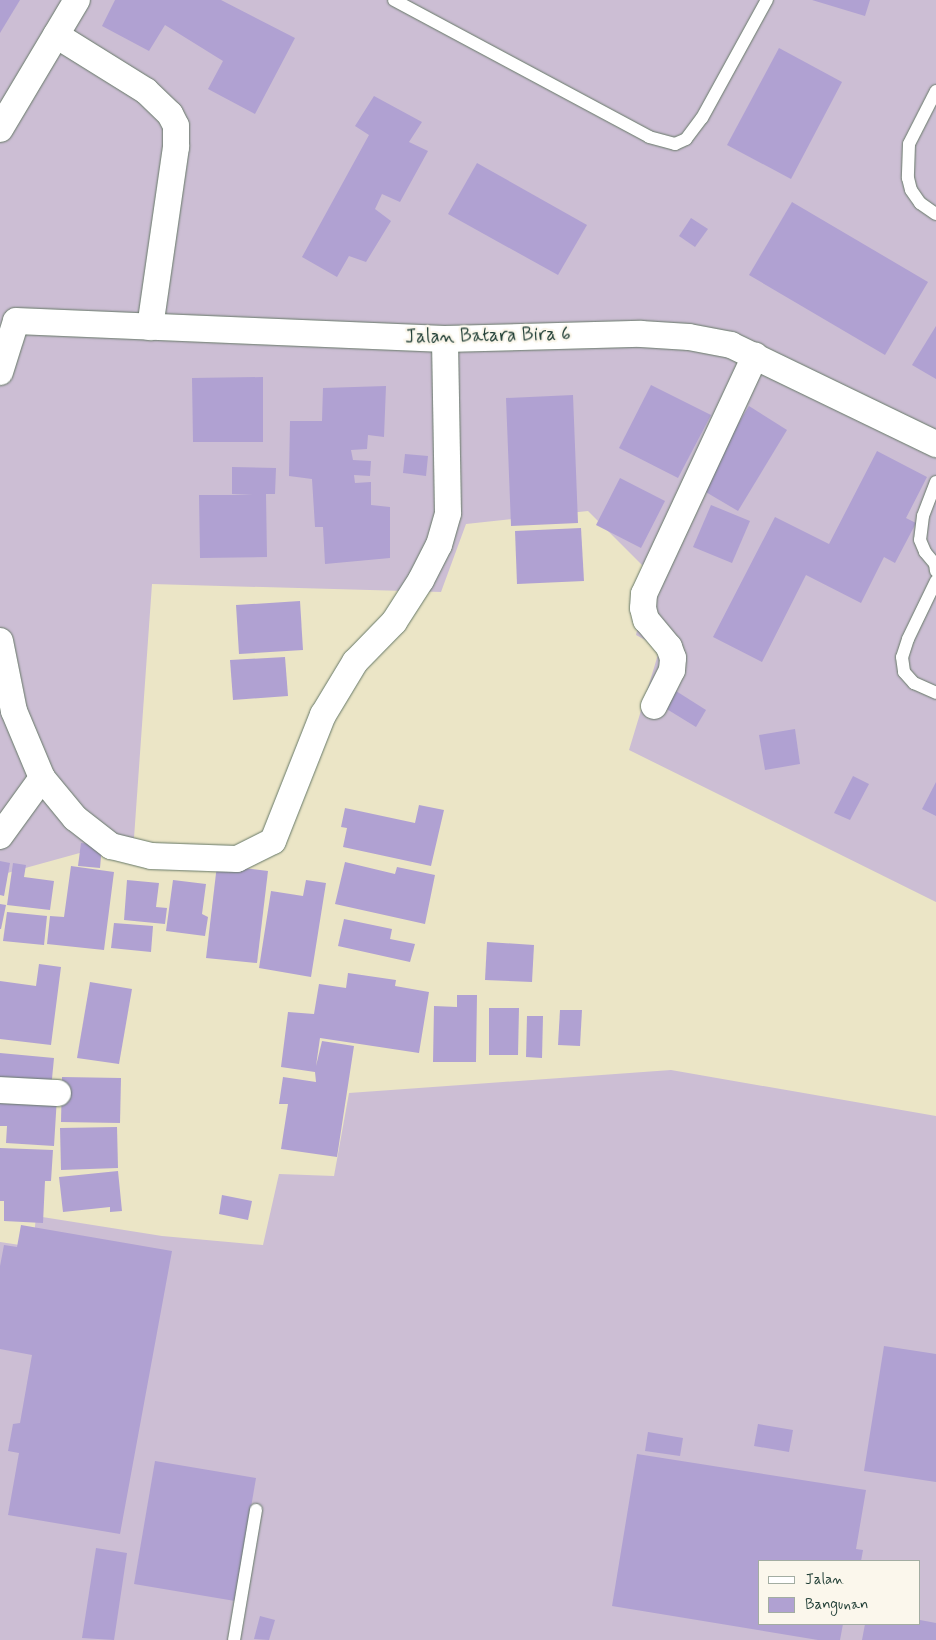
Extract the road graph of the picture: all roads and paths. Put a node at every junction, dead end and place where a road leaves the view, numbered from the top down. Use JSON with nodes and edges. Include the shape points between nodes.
{"nodes":[{"id":1,"x":77,"y":0,"type":"edge"},
{"id":2,"x":394,"y":0,"type":"edge"},
{"id":3,"x":767,"y":0,"type":"edge"},
{"id":4,"x":56,"y":35,"type":"junction"},
{"id":5,"x":936,"y":91,"type":"edge"},
{"id":6,"x":0,"y":129,"type":"edge"},
{"id":7,"x":936,"y":214,"type":"edge"},
{"id":8,"x":8,"y":315,"type":"edge"},
{"id":9,"x":150,"y":327,"type":"junction"},
{"id":10,"x":445,"y":339,"type":"junction"},
{"id":11,"x":755,"y":356,"type":"junction"},
{"id":12,"x":0,"y":372,"type":"edge"},
{"id":13,"x":936,"y":444,"type":"edge"},
{"id":14,"x":936,"y":482,"type":"edge"},
{"id":15,"x":936,"y":571,"type":"edge"},
{"id":16,"x":936,"y":582,"type":"edge"},
{"id":17,"x":0,"y":641,"type":"edge"},
{"id":18,"x":936,"y":693,"type":"edge"},
{"id":19,"x":654,"y":706,"type":"dead end"},
{"id":20,"x":42,"y":778,"type":"junction"},
{"id":21,"x":0,"y":836,"type":"edge"},
{"id":22,"x":0,"y":1090,"type":"edge"},
{"id":23,"x":58,"y":1093,"type":"dead end"},
{"id":24,"x":256,"y":1510,"type":"dead end"},
{"id":25,"x":234,"y":1640,"type":"edge"}],
"edges":[{"from":1,"to":4,"type":"street"},
{"from":2,"to":3,"type":"lane","via":[[649,137],[675,144],[686,139],[702,118]]},
{"from":4,"to":6,"type":"street"},
{"from":4,"to":9,"type":"street","via":[[146,91],[170,114],[176,126],[176,147]]},
{"from":5,"to":7,"type":"lane","via":[[909,144],[908,178],[920,203]]},
{"from":8,"to":9,"type":"street","name":"Jalan Batara Bira 6"},
{"from":8,"to":12,"type":"street"},
{"from":9,"to":10,"type":"street","name":"Jalan Batara Bira 6"},
{"from":10,"to":11,"type":"street","name":"Jalan Batara Bira 6","via":[[651,334],[731,345]]},
{"from":10,"to":20,"type":"street","via":[[448,513],[439,545],[394,622],[355,662],[323,715],[273,841],[237,859],[152,856],[111,846],[75,818]]},
{"from":11,"to":13,"type":"street","name":"Jalan Batara Bira 6"},
{"from":11,"to":19,"type":"street","via":[[644,594],[642,608],[646,620],[669,647],[673,658],[672,670]]},
{"from":14,"to":15,"type":"lane","via":[[923,516],[920,540]]},
{"from":16,"to":18,"type":"lane","via":[[902,657],[904,672],[914,683]]},
{"from":17,"to":20,"type":"street","via":[[14,711]]},
{"from":20,"to":21,"type":"street"},
{"from":22,"to":23,"type":"street"},
{"from":24,"to":25,"type":"lane"}]}
